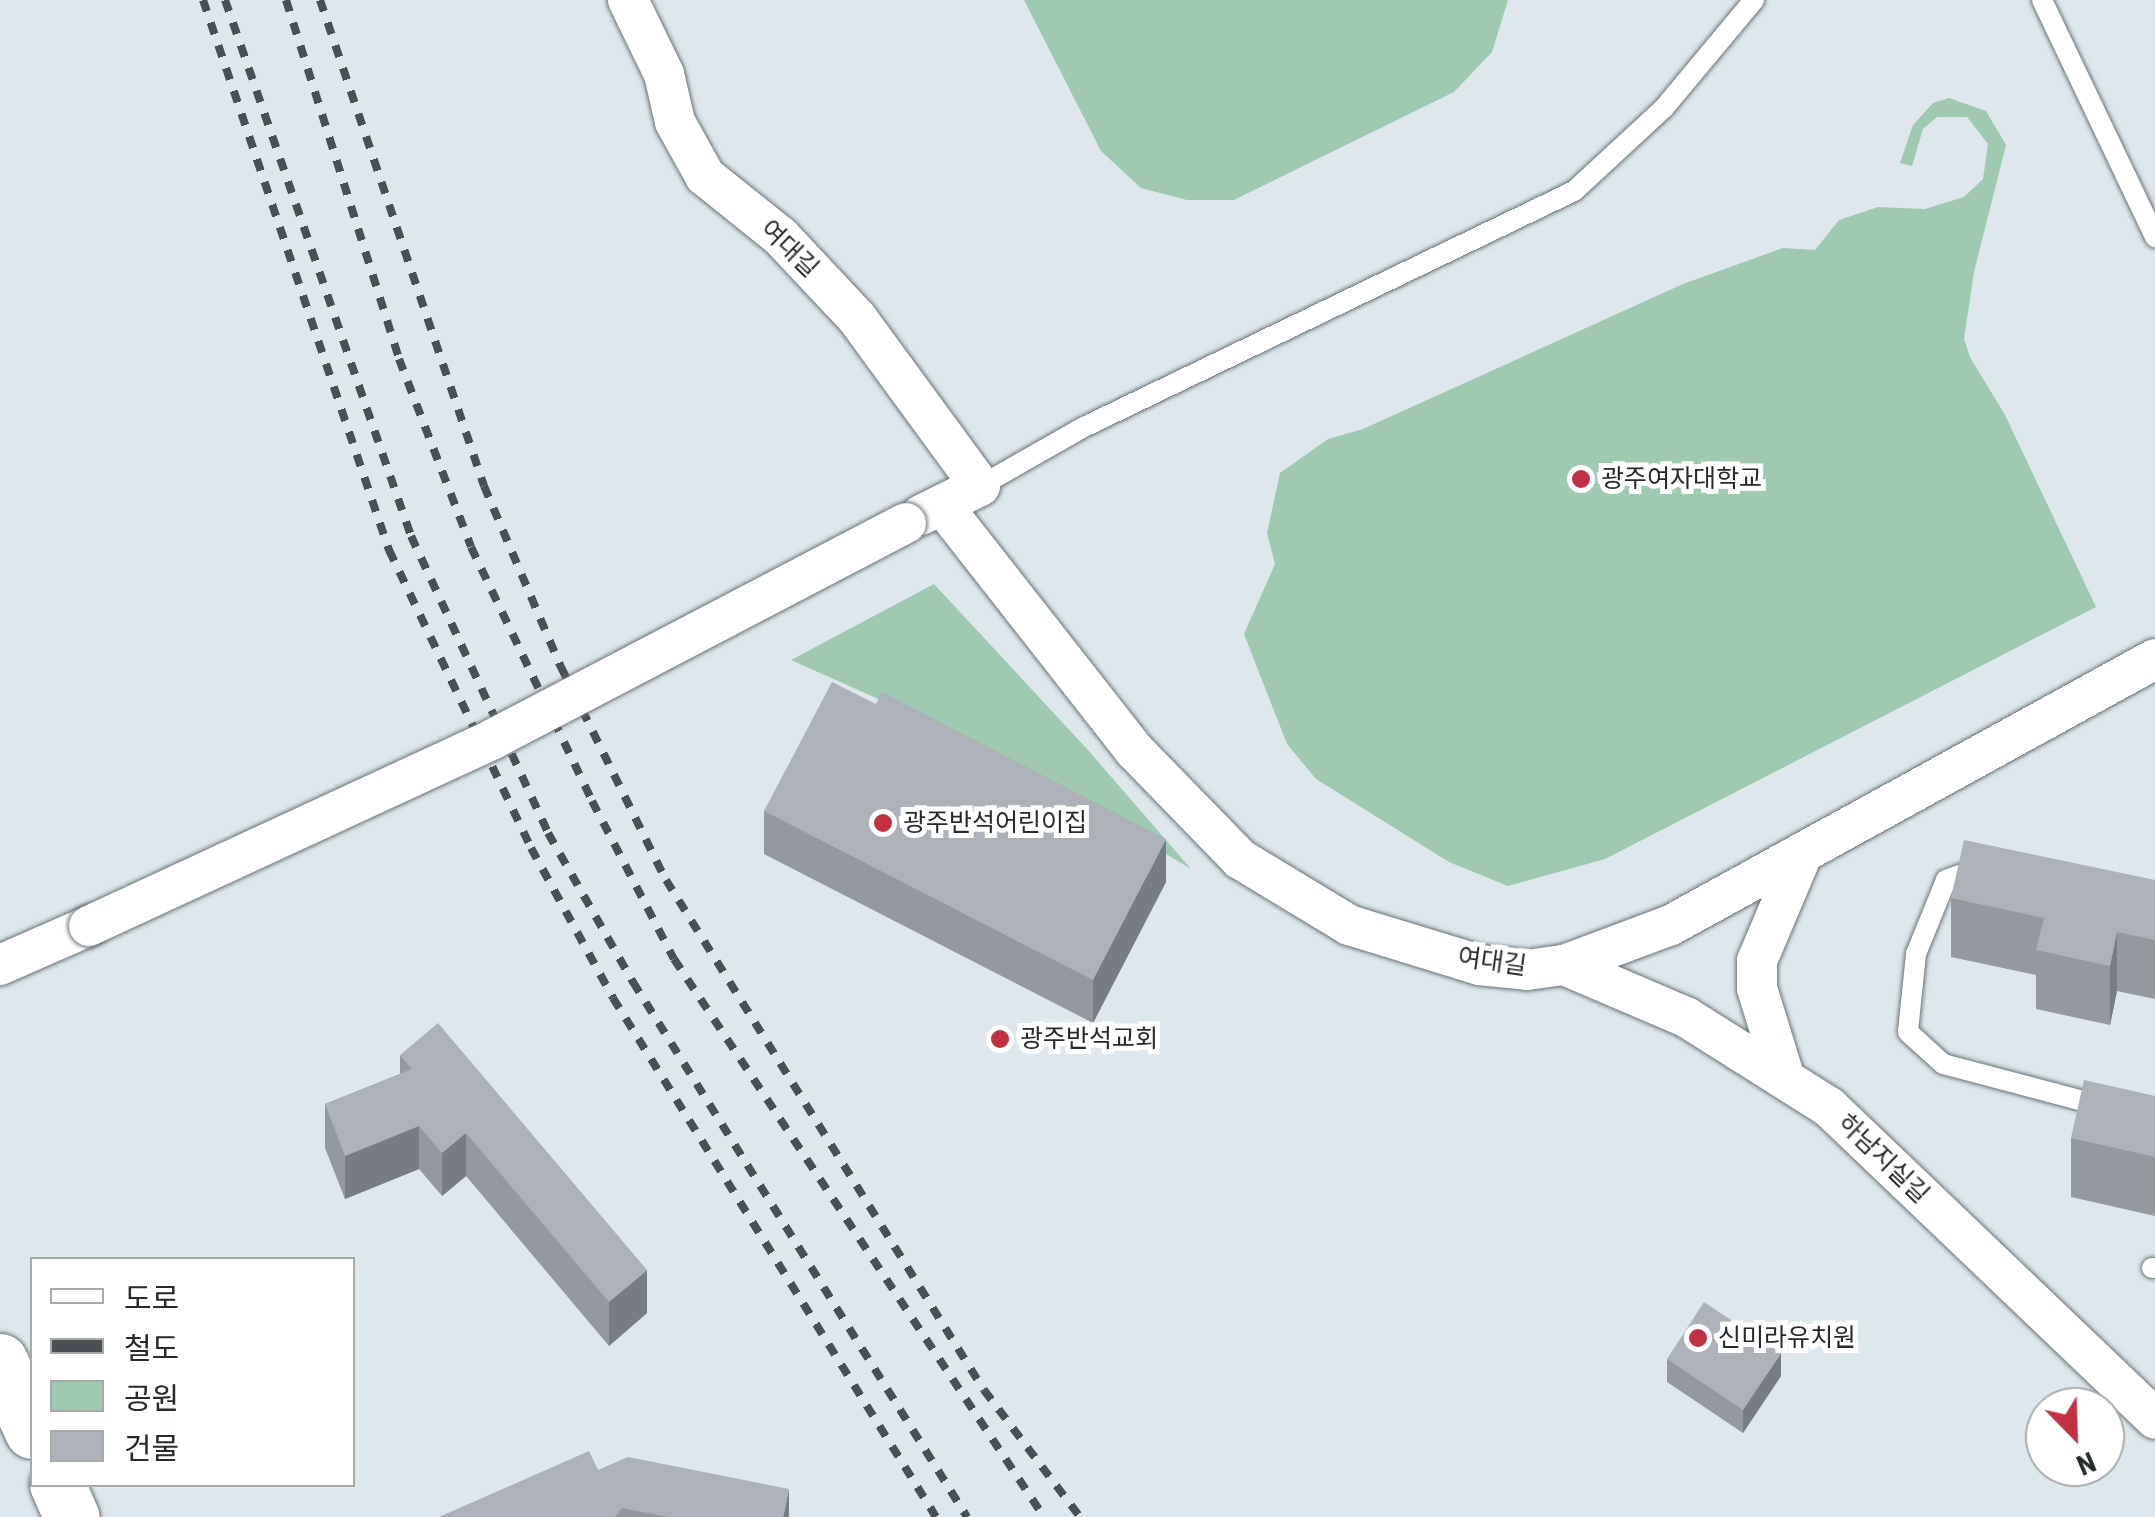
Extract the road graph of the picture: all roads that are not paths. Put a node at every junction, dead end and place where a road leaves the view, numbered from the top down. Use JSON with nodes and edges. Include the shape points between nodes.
{"nodes":[{"id":1,"x":628,"y":0,"type":"edge"},
{"id":2,"x":1754,"y":0,"type":"edge"},
{"id":3,"x":2042,"y":0,"type":"edge"},
{"id":4,"x":2155,"y":237,"type":"edge"},
{"id":5,"x":980,"y":486,"type":"junction"},
{"id":6,"x":942,"y":504,"type":"junction"},
{"id":7,"x":2155,"y":659,"type":"edge"},
{"id":8,"x":1803,"y":852,"type":"junction"},
{"id":9,"x":2000,"y":861,"type":"edge"},
{"id":10,"x":0,"y":965,"type":"edge"},
{"id":11,"x":1564,"y":966,"type":"junction"},
{"id":12,"x":1784,"y":1076,"type":"junction"},
{"id":13,"x":2155,"y":1120,"type":"edge"},
{"id":14,"x":0,"y":1361,"type":"edge"},
{"id":15,"x":2155,"y":1418,"type":"edge"},
{"id":16,"x":30,"y":1427,"type":"edge"},
{"id":17,"x":58,"y":1487,"type":"edge"},
{"id":18,"x":72,"y":1517,"type":"edge"}],
"edges":[{"from":1,"to":5,"type":"street","name":"여대길","via":[[664,74],[675,122],[705,176],[780,236],[856,318]]},
{"from":2,"to":5,"type":"lane","via":[[1664,108],[1574,191],[1084,427]]},
{"from":3,"to":4,"type":"lane"},
{"from":5,"to":6,"type":"street"},
{"from":6,"to":10,"type":"street","bridge":true,"via":[[493,739]]},
{"from":6,"to":11,"type":"street","name":"여대길","via":[[1134,750],[1240,860],[1297,899],[1419,948],[1479,965]]},
{"from":7,"to":8,"type":"street","name":"여대길"},
{"from":8,"to":11,"type":"street","name":"여대길","via":[[1671,925]]},
{"from":8,"to":12,"type":"street","via":[[1757,961],[1757,988]]},
{"from":9,"to":13,"type":"lane","via":[[1946,880],[1916,954],[1908,1032],[1943,1064]]},
{"from":11,"to":12,"type":"street","name":"하남지실길","via":[[1686,1017]]},
{"from":12,"to":15,"type":"street","name":"하남지실길","via":[[1829,1106]]},
{"from":14,"to":16,"type":"main road"},
{"from":17,"to":18,"type":"main road"}]}
